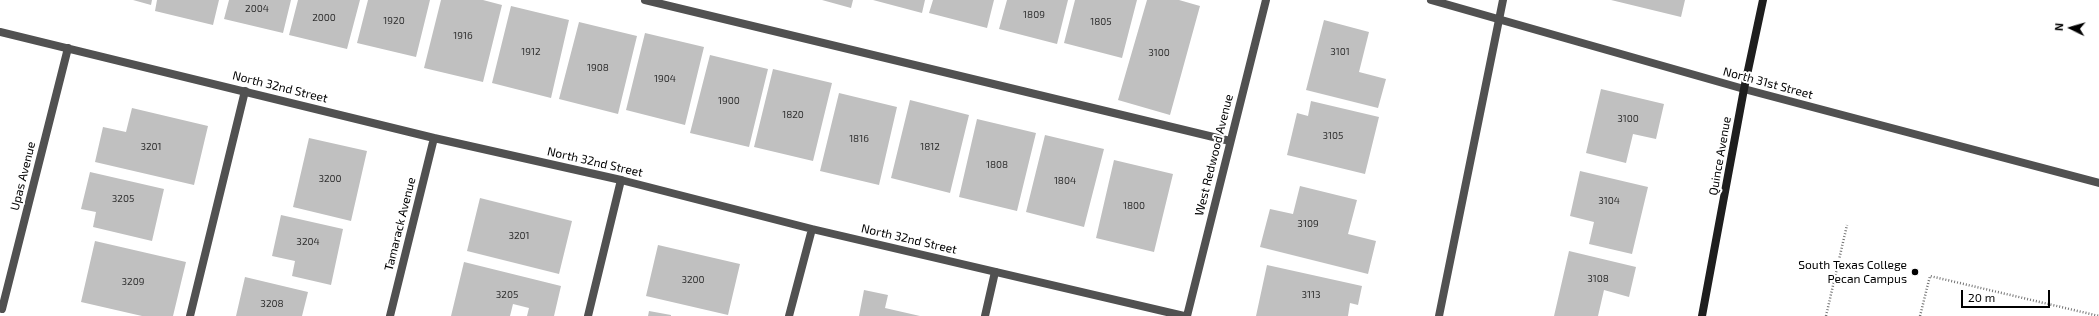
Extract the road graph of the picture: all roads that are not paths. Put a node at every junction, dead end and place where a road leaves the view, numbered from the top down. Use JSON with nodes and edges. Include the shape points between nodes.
{"nodes":[{"id":1,"x":646,"y":0,"type":"edge"},
{"id":2,"x":1266,"y":0,"type":"edge"},
{"id":3,"x":1431,"y":0,"type":"edge"},
{"id":4,"x":1503,"y":0,"type":"edge"},
{"id":5,"x":1763,"y":0,"type":"edge"},
{"id":6,"x":1500,"y":18,"type":"junction"},
{"id":7,"x":0,"y":32,"type":"edge"},
{"id":8,"x":68,"y":48,"type":"junction"},
{"id":9,"x":1744,"y":89,"type":"junction"},
{"id":10,"x":246,"y":91,"type":"junction"},
{"id":11,"x":434,"y":138,"type":"junction"},
{"id":12,"x":1230,"y":141,"type":"junction"},
{"id":13,"x":621,"y":180,"type":"junction"},
{"id":14,"x":2099,"y":183,"type":"edge"},
{"id":15,"x":812,"y":229,"type":"junction"},
{"id":16,"x":996,"y":272,"type":"junction"},
{"id":17,"x":2,"y":309,"type":"dead end"},
{"id":18,"x":190,"y":316,"type":"edge"},
{"id":19,"x":390,"y":316,"type":"edge"},
{"id":20,"x":588,"y":316,"type":"edge"},
{"id":21,"x":789,"y":316,"type":"edge"},
{"id":22,"x":985,"y":316,"type":"edge"},
{"id":23,"x":1184,"y":316,"type":"edge"},
{"id":24,"x":1187,"y":316,"type":"edge"},
{"id":25,"x":1439,"y":316,"type":"edge"},
{"id":26,"x":1702,"y":316,"type":"edge"}],
"edges":[{"from":1,"to":12,"type":"street"},
{"from":2,"to":12,"type":"street","name":"West Redwood Avenue"},
{"from":3,"to":6,"type":"street","name":"North 31st Street"},
{"from":4,"to":6,"type":"street"},
{"from":5,"to":9,"type":"street","name":"Quince Avenue"},
{"from":6,"to":9,"type":"street","name":"North 31st Street"},
{"from":6,"to":25,"type":"street"},
{"from":7,"to":8,"type":"street","name":"North 32nd Street"},
{"from":8,"to":10,"type":"street","name":"North 32nd Street"},
{"from":8,"to":17,"type":"street","name":"Upas Avenue"},
{"from":9,"to":14,"type":"street","name":"North 31st Street"},
{"from":9,"to":26,"type":"street","name":"Quince Avenue"},
{"from":10,"to":11,"type":"street","name":"North 32nd Street"},
{"from":10,"to":18,"type":"street"},
{"from":11,"to":13,"type":"street","name":"North 32nd Street"},
{"from":11,"to":19,"type":"street","name":"Tamarack Avenue"},
{"from":12,"to":24,"type":"street","name":"West Redwood Avenue"},
{"from":13,"to":15,"type":"street","name":"North 32nd Street"},
{"from":13,"to":20,"type":"street"},
{"from":15,"to":16,"type":"street","name":"North 32nd Street"},
{"from":15,"to":21,"type":"street"},
{"from":16,"to":22,"type":"street"},
{"from":16,"to":23,"type":"street","name":"North 32nd Street"}]}
